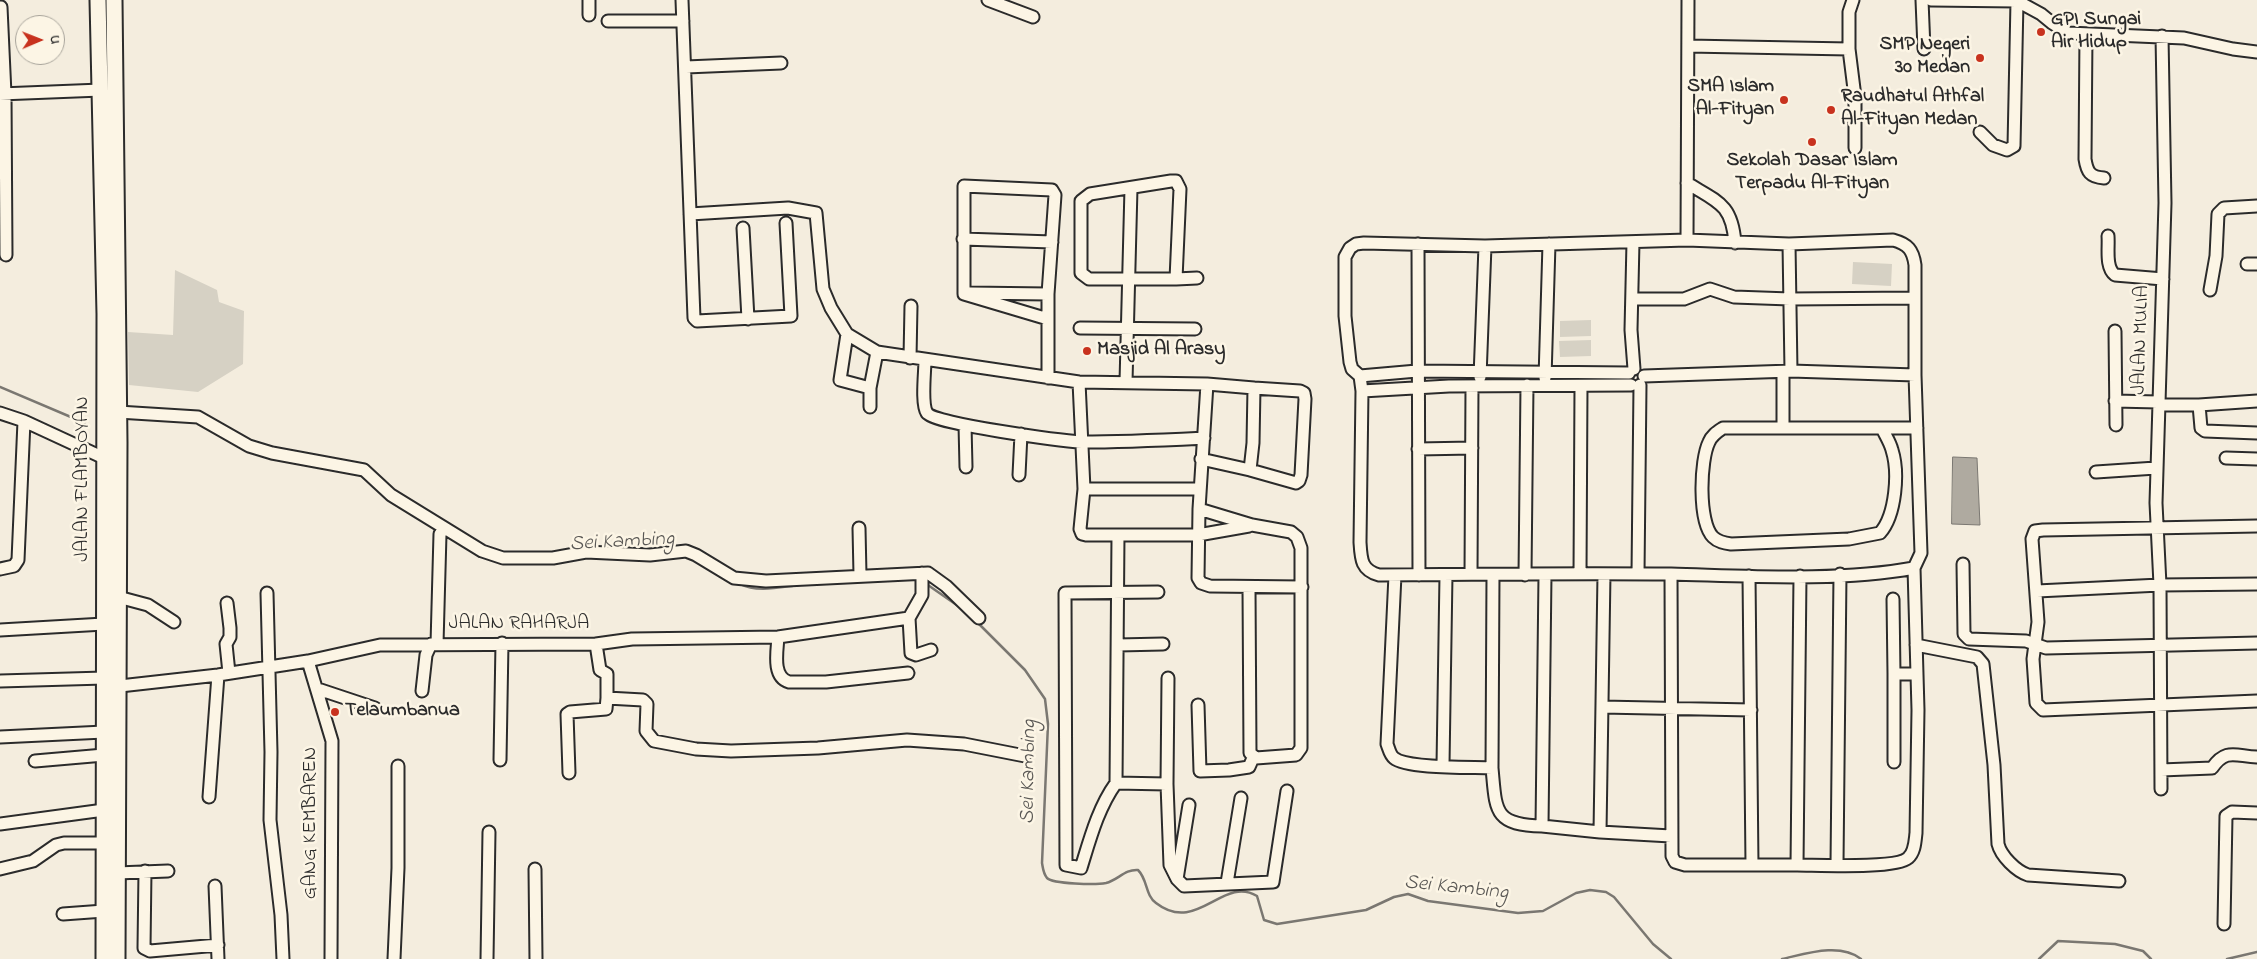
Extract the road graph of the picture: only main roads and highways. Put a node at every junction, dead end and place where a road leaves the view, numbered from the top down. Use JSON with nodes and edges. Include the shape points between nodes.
{"nodes":[{"id":1,"x":98,"y":0,"type":"edge"},
{"id":2,"x":114,"y":0,"type":"edge"},
{"id":3,"x":109,"y":188,"type":"junction"},
{"id":4,"x":113,"y":413,"type":"junction"},
{"id":5,"x":108,"y":684,"type":"junction"},
{"id":6,"x":104,"y":959,"type":"edge"},
{"id":7,"x":117,"y":959,"type":"edge"}],
"edges":[{"from":1,"to":3,"type":"main road","name":"JALAN FLAMBOYAN"},
{"from":2,"to":3,"type":"main road","name":"JALAN FLAMBOYAN"},
{"from":3,"to":4,"type":"main road","name":"JALAN FLAMBOYAN","via":[[105,314]]},
{"from":4,"to":5,"type":"main road","name":"JALAN FLAMBOYAN","via":[[119,442],[118,597]]},
{"from":4,"to":5,"type":"main road","name":"JALAN FLAMBOYAN","via":[[104,435],[104,624]]},
{"from":5,"to":6,"type":"main road","name":"JALAN FLAMBOYAN","via":[[104,732]]},
{"from":5,"to":7,"type":"main road","name":"JALAN FLAMBOYAN","via":[[117,873]]}]}
